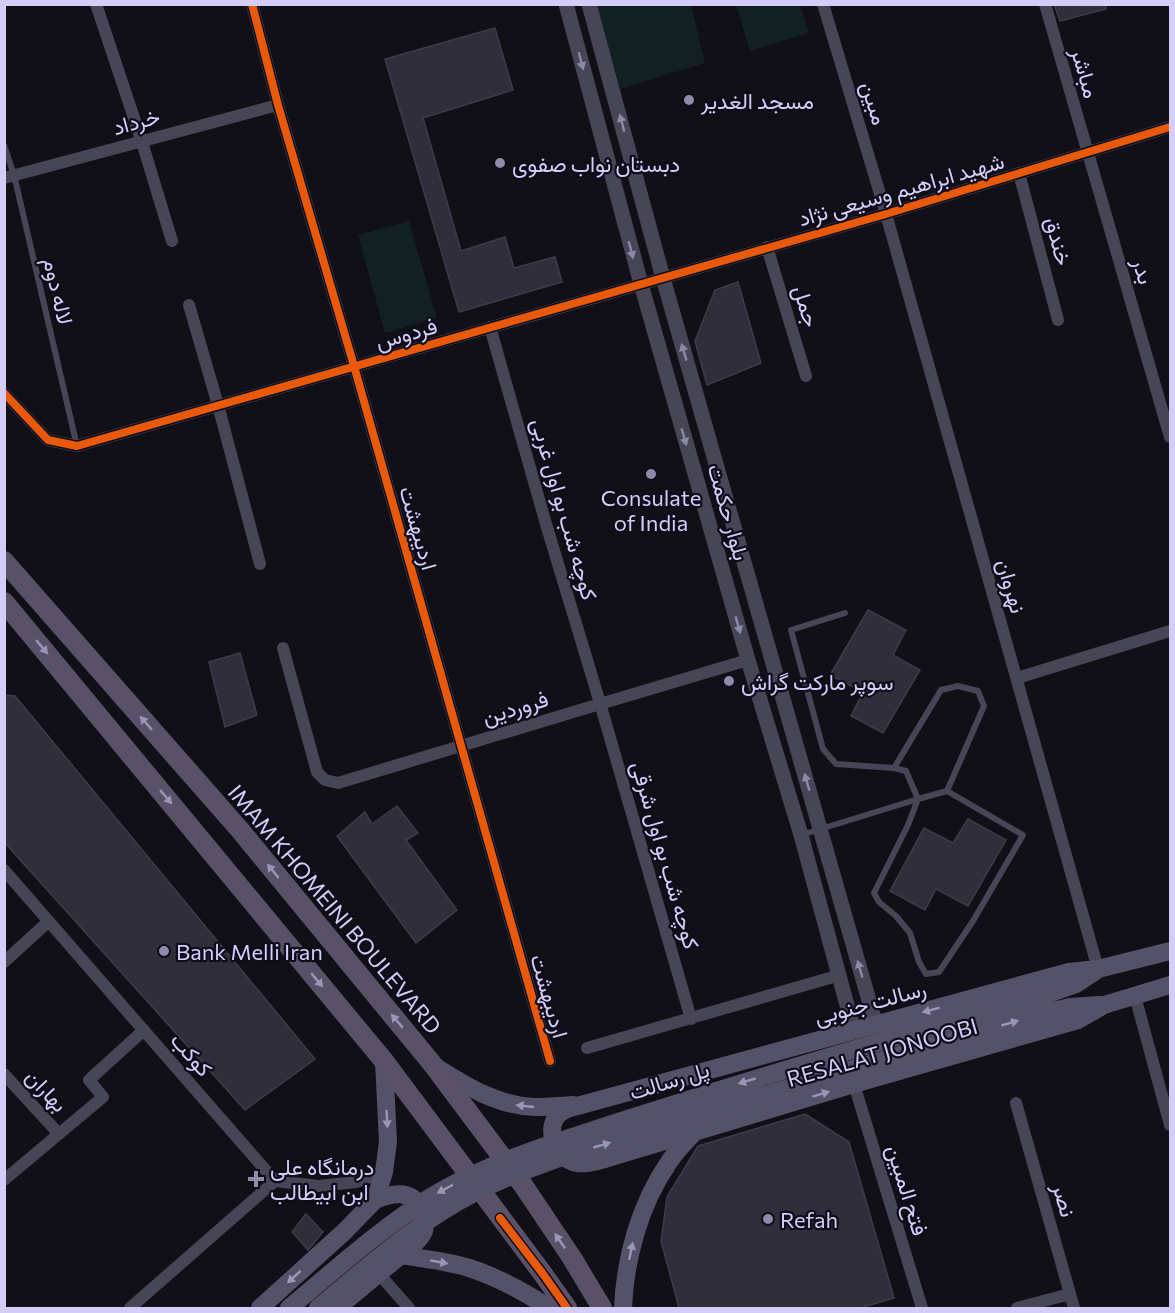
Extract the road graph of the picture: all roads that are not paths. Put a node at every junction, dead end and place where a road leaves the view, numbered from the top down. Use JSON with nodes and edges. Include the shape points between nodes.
{"nodes":[{"id":1,"x":96,"y":4,"type":"edge"},
{"id":2,"x":252,"y":4,"type":"edge"},
{"id":3,"x":566,"y":4,"type":"edge"},
{"id":4,"x":589,"y":4,"type":"edge"},
{"id":5,"x":823,"y":4,"type":"edge"},
{"id":6,"x":1045,"y":4,"type":"edge"},
{"id":7,"x":278,"y":105,"type":"junction"},
{"id":8,"x":1170,"y":127,"type":"edge"},
{"id":9,"x":142,"y":142,"type":"junction"},
{"id":10,"x":4,"y":145,"type":"edge"},
{"id":11,"x":1088,"y":153,"type":"junction"},
{"id":12,"x":1019,"y":173,"type":"junction"},
{"id":13,"x":9,"y":176,"type":"edge"},
{"id":14,"x":886,"y":214,"type":"junction"},
{"id":15,"x":172,"y":241,"type":"dead end"},
{"id":16,"x":767,"y":247,"type":"junction"},
{"id":17,"x":663,"y":278,"type":"junction"},
{"id":18,"x":640,"y":284,"type":"junction"},
{"id":19,"x":189,"y":305,"type":"dead end"},
{"id":20,"x":1058,"y":320,"type":"dead end"},
{"id":21,"x":490,"y":327,"type":"junction"},
{"id":22,"x":354,"y":366,"type":"junction"},
{"id":23,"x":806,"y":376,"type":"dead end"},
{"id":24,"x":4,"y":393,"type":"edge"},
{"id":25,"x":219,"y":405,"type":"junction"},
{"id":26,"x":1170,"y":437,"type":"edge"},
{"id":27,"x":77,"y":446,"type":"junction"},
{"id":28,"x":4,"y":561,"type":"edge"},
{"id":29,"x":260,"y":564,"type":"dead end"},
{"id":30,"x":6,"y":607,"type":"edge"},
{"id":31,"x":845,"y":613,"type":"dead end"},
{"id":32,"x":1170,"y":631,"type":"edge"},
{"id":33,"x":283,"y":648,"type":"dead end"},
{"id":34,"x":748,"y":660,"type":"junction"},
{"id":35,"x":1017,"y":678,"type":"junction"},
{"id":36,"x":600,"y":703,"type":"junction"},
{"id":37,"x":461,"y":747,"type":"junction"},
{"id":38,"x":894,"y":768,"type":"junction"},
{"id":39,"x":947,"y":791,"type":"junction"},
{"id":40,"x":918,"y":799,"type":"junction"},
{"id":41,"x":820,"y":829,"type":"junction"},
{"id":42,"x":801,"y":835,"type":"junction"},
{"id":43,"x":4,"y":870,"type":"edge"},
{"id":44,"x":50,"y":921,"type":"junction"},
{"id":45,"x":1170,"y":951,"type":"edge"},
{"id":46,"x":4,"y":962,"type":"edge"},
{"id":47,"x":1098,"y":969,"type":"junction"},
{"id":48,"x":840,"y":975,"type":"junction"},
{"id":49,"x":1170,"y":985,"type":"edge"},
{"id":50,"x":1135,"y":996,"type":"junction"},
{"id":51,"x":1047,"y":1004,"type":"junction"},
{"id":52,"x":1104,"y":1005,"type":"junction"},
{"id":53,"x":692,"y":1019,"type":"junction"},
{"id":54,"x":876,"y":1025,"type":"junction"},
{"id":55,"x":144,"y":1030,"type":"junction"},
{"id":56,"x":854,"y":1031,"type":"junction"},
{"id":57,"x":587,"y":1048,"type":"dead end"},
{"id":58,"x":384,"y":1060,"type":"junction"},
{"id":59,"x":550,"y":1061,"type":"dead end"},
{"id":60,"x":434,"y":1066,"type":"junction"},
{"id":61,"x":4,"y":1074,"type":"edge"},
{"id":62,"x":854,"y":1084,"type":"junction"},
{"id":63,"x":1016,"y":1103,"type":"dead end"},
{"id":64,"x":584,"y":1104,"type":"junction"},
{"id":65,"x":1170,"y":1125,"type":"edge"},
{"id":66,"x":694,"y":1133,"type":"junction"},
{"id":67,"x":59,"y":1134,"type":"junction"},
{"id":68,"x":384,"y":1172,"type":"junction"},
{"id":69,"x":4,"y":1180,"type":"edge"},
{"id":70,"x":275,"y":1181,"type":"junction"},
{"id":71,"x":375,"y":1200,"type":"junction"},
{"id":72,"x":401,"y":1255,"type":"junction"},
{"id":73,"x":379,"y":1274,"type":"junction"},
{"id":74,"x":1070,"y":1294,"type":"junction"},
{"id":75,"x":130,"y":1308,"type":"edge"},
{"id":76,"x":260,"y":1308,"type":"edge"},
{"id":77,"x":289,"y":1308,"type":"edge"},
{"id":78,"x":318,"y":1308,"type":"edge"},
{"id":79,"x":337,"y":1308,"type":"edge"},
{"id":80,"x":409,"y":1308,"type":"edge"},
{"id":81,"x":549,"y":1308,"type":"edge"},
{"id":82,"x":567,"y":1308,"type":"edge"},
{"id":83,"x":602,"y":1308,"type":"edge"},
{"id":84,"x":623,"y":1308,"type":"edge"},
{"id":85,"x":922,"y":1308,"type":"edge"},
{"id":86,"x":1017,"y":1308,"type":"edge"},
{"id":87,"x":1074,"y":1308,"type":"edge"}],
"edges":[{"from":1,"to":9,"type":"street"},
{"from":2,"to":7,"type":"street","name":"اردیبهشت"},
{"from":3,"to":18,"type":"street","name":"بلوار حکمت","one_way":true},
{"from":17,"to":4,"type":"street","name":"بلوار حکمت","one_way":true},
{"from":5,"to":14,"type":"street","name":"مبین"},
{"from":6,"to":11,"type":"street","name":"مباشر"},
{"from":7,"to":9,"type":"street","name":"خرداد"},
{"from":7,"to":22,"type":"street","name":"اردیبهشت"},
{"from":8,"to":11,"type":"street","name":"شهید ابراهیم وسیعی نژاد"},
{"from":9,"to":13,"type":"street","name":"خرداد"},
{"from":9,"to":15,"type":"street"},
{"from":10,"to":13,"type":"lane","name":"لاله دوم"},
{"from":11,"to":12,"type":"street","name":"شهید ابراهیم وسیعی نژاد"},
{"from":11,"to":26,"type":"street","name":"بدر"},
{"from":12,"to":14,"type":"street","name":"شهید ابراهیم وسیعی نژاد"},
{"from":12,"to":20,"type":"street","name":"خندق"},
{"from":13,"to":27,"type":"lane","name":"لاله دوم"},
{"from":14,"to":16,"type":"street","name":"شهید ابراهیم وسیعی نژاد"},
{"from":14,"to":35,"type":"street","name":"نهروان"},
{"from":16,"to":17,"type":"street","name":"شهید ابراهیم وسیعی نژاد"},
{"from":16,"to":23,"type":"street","name":"جمل"},
{"from":17,"to":18,"type":"street","name":"شهید ابراهیم وسیعی نژاد"},
{"from":41,"to":17,"type":"street","name":"بلوار حکمت","one_way":true},
{"from":18,"to":21,"type":"street","name":"فردوس"},
{"from":18,"to":34,"type":"street","name":"بلوار حکمت","one_way":true},
{"from":19,"to":25,"type":"street"},
{"from":21,"to":22,"type":"street","name":"فردوس"},
{"from":21,"to":36,"type":"street","name":"کوچه شب بو اول غربی"},
{"from":22,"to":25,"type":"street","name":"فردوس"},
{"from":22,"to":37,"type":"street","name":"اردیبهشت"},
{"from":24,"to":27,"type":"street","via":[[48,440]]},
{"from":25,"to":27,"type":"street","name":"فردوس"},
{"from":25,"to":29,"type":"street"},
{"from":60,"to":28,"type":"main road","name":"IMAM KHOMEINI BOULEVARD","one_way":true,"via":[[240,830]]},
{"from":30,"to":58,"type":"main road","one_way":true},
{"from":31,"to":38,"type":"lane","via":[[791,630],[823,749],[836,764]]},
{"from":32,"to":35,"type":"street"},
{"from":33,"to":37,"type":"street","name":"فروردین","via":[[317,772],[325,780],[338,783]]},
{"from":34,"to":36,"type":"street","name":"فروردین"},
{"from":34,"to":42,"type":"street","name":"بلوار حکمت"},
{"from":35,"to":47,"type":"street","name":"نهروان"},
{"from":36,"to":37,"type":"street","name":"فروردین"},
{"from":36,"to":53,"type":"street","name":"کوچه شب بو اول شرقی"},
{"from":37,"to":59,"type":"street","name":"اردیبهشت"},
{"from":38,"to":39,"type":"lane","via":[[941,690],[958,686],[978,691],[984,706]]},
{"from":38,"to":40,"type":"lane","via":[[906,771]]},
{"from":39,"to":40,"type":"lane"},
{"from":39,"to":40,"type":"lane","via":[[1023,835],[939,972],[926,974],[910,933],[874,893]]},
{"from":40,"to":41,"type":"lane"},
{"from":41,"to":42,"type":"lane"},
{"from":54,"to":41,"type":"street","name":"بلوار حکمت","one_way":true},
{"from":42,"to":48,"type":"street","name":"بلوار حکمت"},
{"from":43,"to":44,"type":"street","name":"کوکب"},
{"from":44,"to":46,"type":"street"},
{"from":44,"to":55,"type":"street","name":"کوکب"},
{"from":45,"to":47,"type":"main road","name":"رسالت جنوبی"},
{"from":47,"to":51,"type":"main road","name":"پل رسالت"},
{"from":47,"to":54,"type":"main road","name":"رسالت جنوبی","one_way":true,"via":[[1069,972]]},
{"from":48,"to":53,"type":"street"},
{"from":48,"to":56,"type":"street","name":"بلوار حکمت"},
{"from":49,"to":50,"type":"main road","name":"RESALAT JONOOBI"},
{"from":50,"to":52,"type":"main road","name":"RESALAT JONOOBI"},
{"from":50,"to":65,"type":"street"},
{"from":51,"to":52,"type":"main road","name":"پل رسالت"},
{"from":51,"to":77,"type":"main road","name":"پل رسالت","one_way":true,"bridge":true,"via":[[937,1025],[599,1127],[504,1161],[412,1209]]},
{"from":78,"to":51,"type":"main road","name":"پل رسالت","one_way":true,"bridge":true,"via":[[415,1229],[472,1194],[536,1166]]},
{"from":52,"to":62,"type":"main road","name":"RESALAT JONOOBI","via":[[1078,1020]]},
{"from":53,"to":57,"type":"street"},
{"from":54,"to":56,"type":"main road","name":"رسالت جنوبی"},
{"from":55,"to":67,"type":"street","via":[[89,1080],[103,1097]]},
{"from":55,"to":70,"type":"street","name":"کوکب"},
{"from":56,"to":64,"type":"main road","name":"رسالت جنوبی"},
{"from":58,"to":68,"type":"main road","one_way":true,"via":[[388,1142]]},
{"from":58,"to":82,"type":"main road"},
{"from":64,"to":60,"type":"main road","one_way":true,"via":[[514,1104],[476,1090]]},
{"from":83,"to":60,"type":"main road","name":"IMAM KHOMEINI BOULEVARD","one_way":true,"via":[[523,1185]]},
{"from":61,"to":67,"type":"street","name":"بهاران"},
{"from":66,"to":62,"type":"main road","name":"RESALAT JONOOBI","one_way":true},
{"from":62,"to":85,"type":"street","name":"فتح المبین"},
{"from":63,"to":74,"type":"street","name":"نصر"},
{"from":64,"to":66,"type":"main road","name":"RESALAT JONOOBI","via":[[559,1113],[552,1131],[562,1156],[581,1164]]},
{"from":84,"to":66,"type":"main road","one_way":true,"via":[[632,1245],[644,1210],[669,1161]]},
{"from":67,"to":69,"type":"street"},
{"from":68,"to":70,"type":"street","via":[[356,1182],[319,1186]]},
{"from":68,"to":71,"type":"main road"},
{"from":70,"to":75,"type":"street"},
{"from":71,"to":72,"type":"main road","via":[[405,1194],[420,1206],[423,1233]]},
{"from":71,"to":76,"type":"main road","one_way":true},
{"from":72,"to":73,"type":"main road"},
{"from":72,"to":81,"type":"main road","one_way":true,"via":[[486,1274]]},
{"from":73,"to":79,"type":"main road"},
{"from":73,"to":80,"type":"street"},
{"from":74,"to":86,"type":"street"},
{"from":74,"to":87,"type":"street","name":"نصر"}]}
